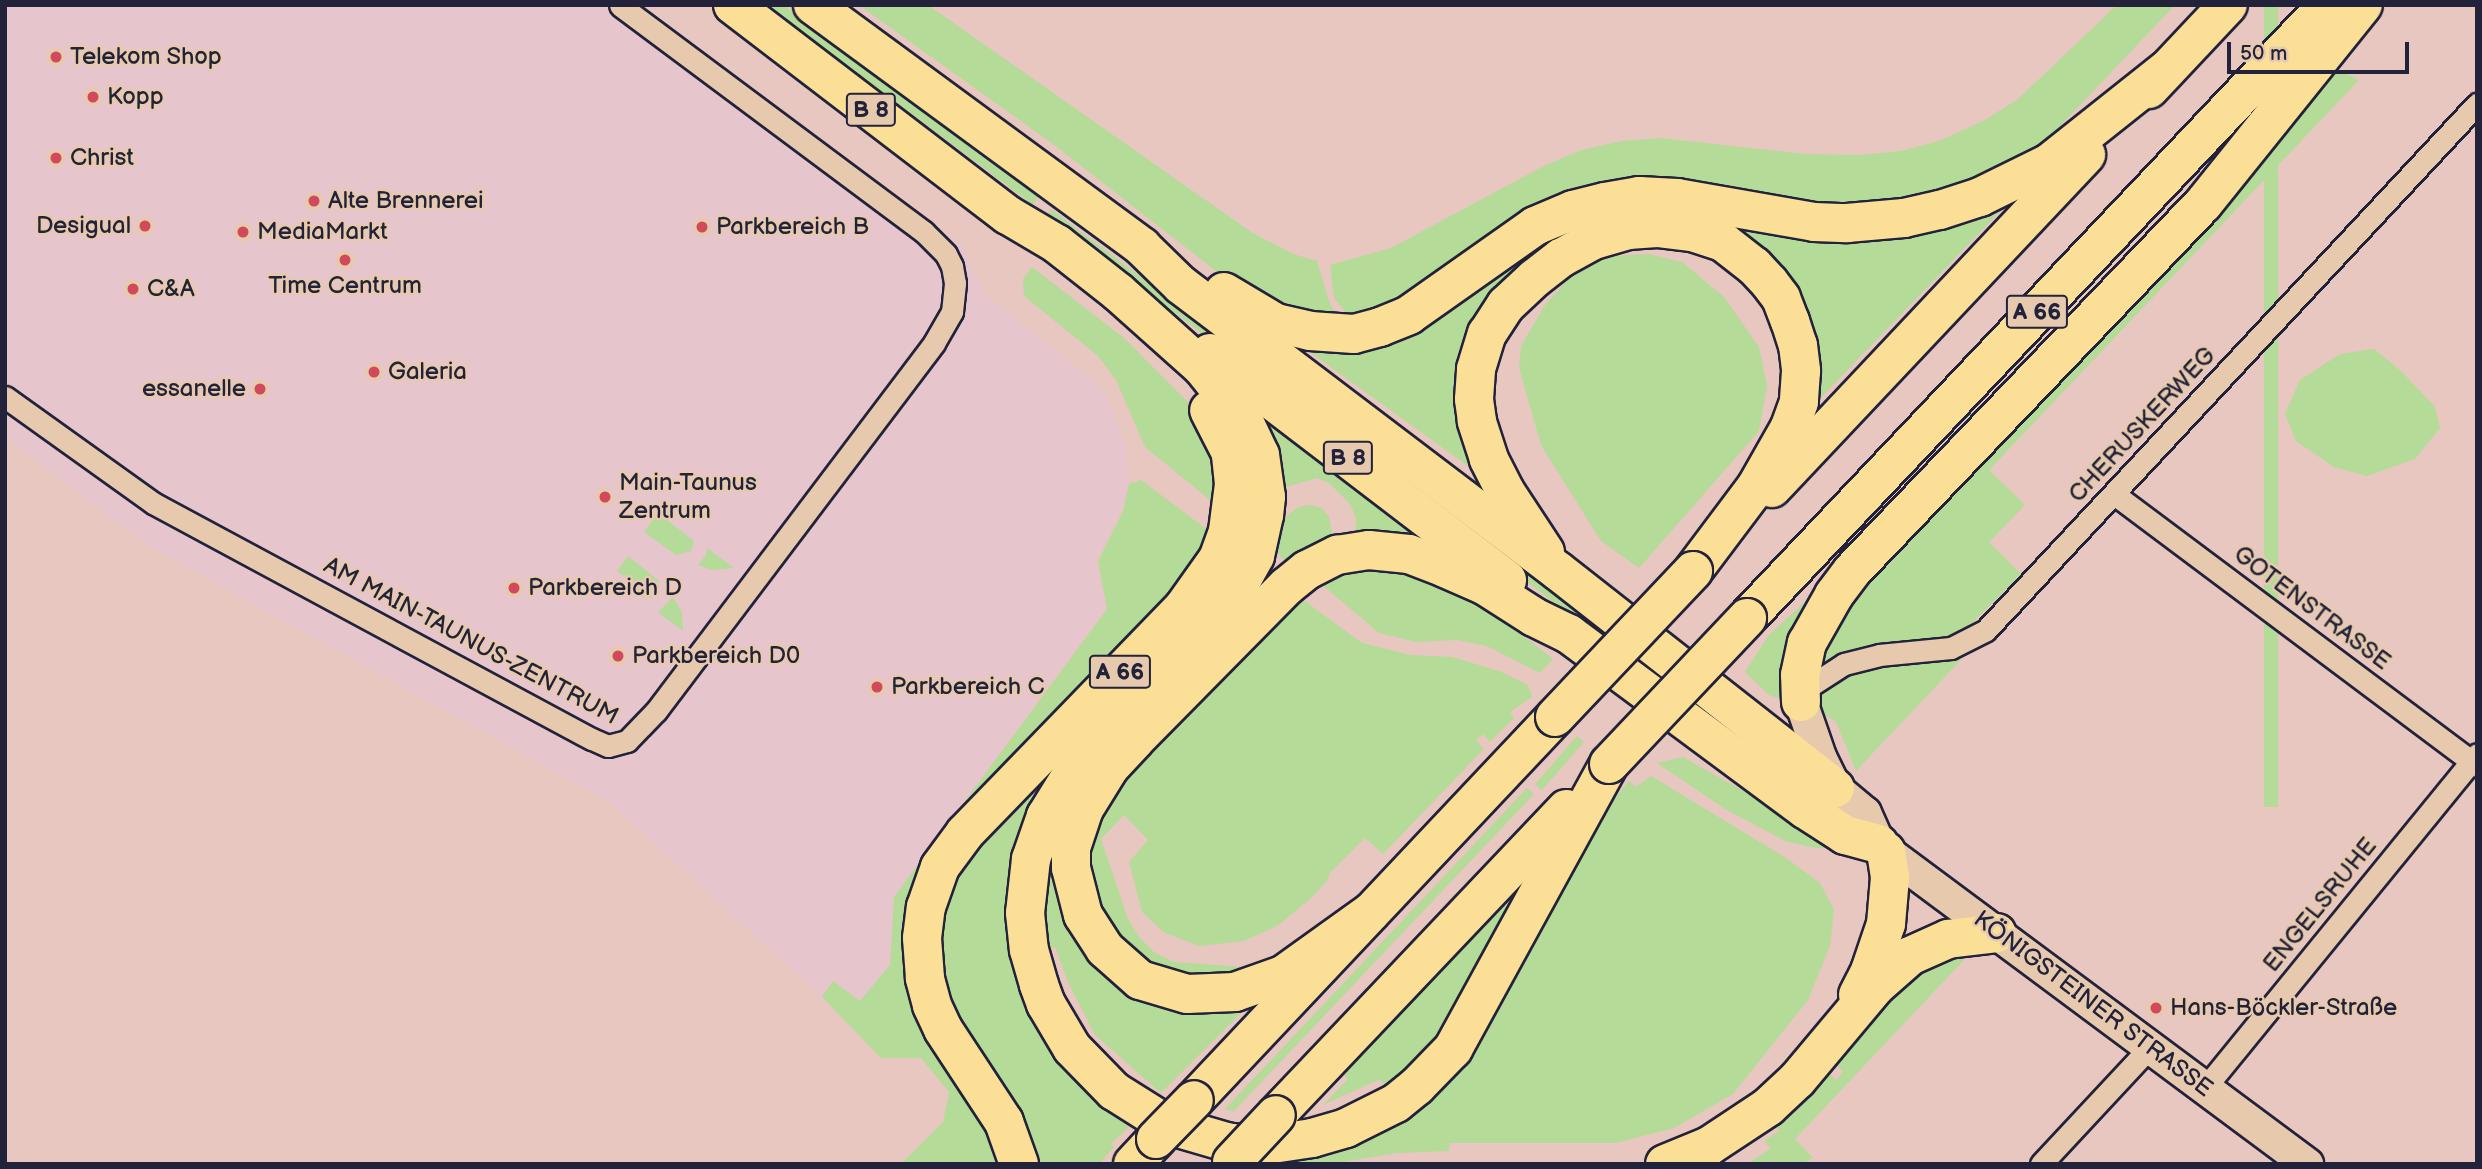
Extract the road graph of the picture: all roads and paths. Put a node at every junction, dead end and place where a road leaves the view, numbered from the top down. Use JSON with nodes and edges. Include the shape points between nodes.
{"nodes":[{"id":1,"x":620,"y":5,"type":"edge"},
{"id":2,"x":733,"y":5,"type":"edge"},
{"id":3,"x":813,"y":5,"type":"edge"},
{"id":4,"x":2228,"y":5,"type":"edge"},
{"id":5,"x":2327,"y":5,"type":"edge"},
{"id":6,"x":2363,"y":5,"type":"edge"},
{"id":7,"x":2166,"y":71,"type":"junction"},
{"id":8,"x":2477,"y":104,"type":"edge"},
{"id":9,"x":1008,"y":215,"type":"junction"},
{"id":10,"x":1142,"y":247,"type":"junction"},
{"id":11,"x":1118,"y":292,"type":"junction"},
{"id":12,"x":5,"y":397,"type":"edge"},
{"id":13,"x":2114,"y":494,"type":"junction"},
{"id":14,"x":1558,"y":571,"type":"junction"},
{"id":15,"x":1693,"y":571,"type":"junction"},
{"id":16,"x":1569,"y":634,"type":"junction"},
{"id":17,"x":1801,"y":702,"type":"junction"},
{"id":18,"x":2475,"y":760,"type":"edge"},
{"id":19,"x":1609,"y":764,"type":"junction"},
{"id":20,"x":1835,"y":788,"type":"junction"},
{"id":21,"x":1883,"y":847,"type":"junction"},
{"id":22,"x":1371,"y":912,"type":"junction"},
{"id":23,"x":1997,"y":933,"type":"junction"},
{"id":24,"x":1841,"y":1028,"type":"junction"},
{"id":25,"x":2150,"y":1048,"type":"junction"},
{"id":26,"x":2204,"y":1089,"type":"junction"},
{"id":27,"x":1145,"y":1152,"type":"edge"},
{"id":28,"x":1231,"y":1163,"type":"edge"},
{"id":29,"x":1019,"y":1164,"type":"edge"},
{"id":30,"x":1665,"y":1164,"type":"edge"},
{"id":31,"x":2041,"y":1164,"type":"edge"},
{"id":32,"x":2307,"y":1164,"type":"edge"}],
"edges":[{"from":1,"to":12,"type":"street","name":"AM MAIN-TAUNUS-ZENTRUM","via":[[924,232],[946,254],[955,283],[952,312],[934,343],[656,711],[627,741],[608,746],[592,739],[153,503]]},
{"from":2,"to":9,"type":"highway","number":"B 8"},
{"from":3,"to":10,"type":"highway","number":"B 8"},
{"from":4,"to":7,"type":"highway","number":"A 66"},
{"from":5,"to":19,"type":"highway","number":"A 66","bridge":true},
{"from":6,"to":17,"type":"highway","via":[[2203,204],[1846,579],[1807,643],[1800,675]]},
{"from":7,"to":10,"type":"highway","via":[[2049,163],[1980,197],[1904,218],[1847,223],[1814,222],[1677,198],[1639,196],[1605,202],[1535,226],[1409,315],[1354,334],[1276,323],[1242,306],[1195,272]]},
{"from":7,"to":15,"type":"highway","number":"A 66"},
{"from":8,"to":13,"type":"street","name":"CHERUSKERWEG"},
{"from":9,"to":11,"type":"highway","number":"B 8","via":[[1057,244]]},
{"from":9,"to":29,"type":"highway","number":"A 66","via":[[1043,257],[1149,341],[1187,381],[1224,437],[1231,453],[1234,484],[1228,531],[1202,584],[1184,608],[965,833],[940,867],[926,907],[922,938],[933,1006],[1004,1122]]},
{"from":10,"to":14,"type":"highway","number":"B 8","via":[[1181,285]]},
{"from":11,"to":16,"type":"highway","number":"B 8","via":[[1207,350],[1546,609]]},
{"from":11,"to":19,"type":"highway","number":"A 66","via":[[1202,367],[1242,417],[1260,455],[1266,497],[1255,556],[1237,589],[1218,615],[1104,731],[1059,793],[1036,841],[1025,913],[1029,950],[1046,1004],[1089,1069],[1168,1125],[1226,1142],[1288,1143],[1373,1117],[1417,1086],[1453,1049]]},
{"from":13,"to":17,"type":"street","name":"CHERUSKERWEG","via":[[1975,637],[1939,650],[1879,655],[1844,664],[1810,685]]},
{"from":13,"to":18,"type":"street","name":"GOTENSTRASSE"},
{"from":14,"to":15,"type":"highway","via":[[1489,459],[1474,399],[1476,369],[1487,334],[1506,304],[1535,278],[1594,240],[1657,228],[1723,242],[1754,266],[1781,298],[1798,345],[1799,402],[1789,429],[1756,487]]},
{"from":14,"to":20,"type":"highway","number":"B 8"},
{"from":15,"to":22,"type":"highway","number":"A 66","bridge":true},
{"from":16,"to":21,"type":"highway","number":"B 8","via":[[1805,809],[1845,835]]},
{"from":16,"to":22,"type":"highway","via":[[1484,585],[1409,554],[1369,550],[1337,555],[1287,586],[1110,767],[1084,809],[1071,848],[1075,891],[1083,915],[1105,949],[1139,979],[1187,994],[1235,992],[1283,975]]},
{"from":17,"to":20,"type":"main road"},
{"from":18,"to":26,"type":"street","name":"ENGELSRUHE"},
{"from":19,"to":28,"type":"highway","number":"A 66","bridge":true},
{"from":20,"to":21,"type":"main road","number":"B 8","via":[[1865,813]]},
{"from":21,"to":23,"type":"main road","name":"KÖNIGSTEINER STRASSE"},
{"from":21,"to":24,"type":"highway","via":[[1890,877],[1886,924],[1870,971]]},
{"from":22,"to":27,"type":"highway","number":"A 66","bridge":true},
{"from":23,"to":24,"type":"highway","via":[[1948,939],[1920,949],[1876,986]]},
{"from":23,"to":25,"type":"main road","name":"KÖNIGSTEINER STRASSE"},
{"from":24,"to":30,"type":"highway","via":[[1768,1107],[1709,1146]]},
{"from":25,"to":26,"type":"main road","name":"KÖNIGSTEINER STRASSE"},
{"from":25,"to":31,"type":"street"},
{"from":26,"to":32,"type":"main road","name":"KÖNIGSTEINER STRASSE"}]}
